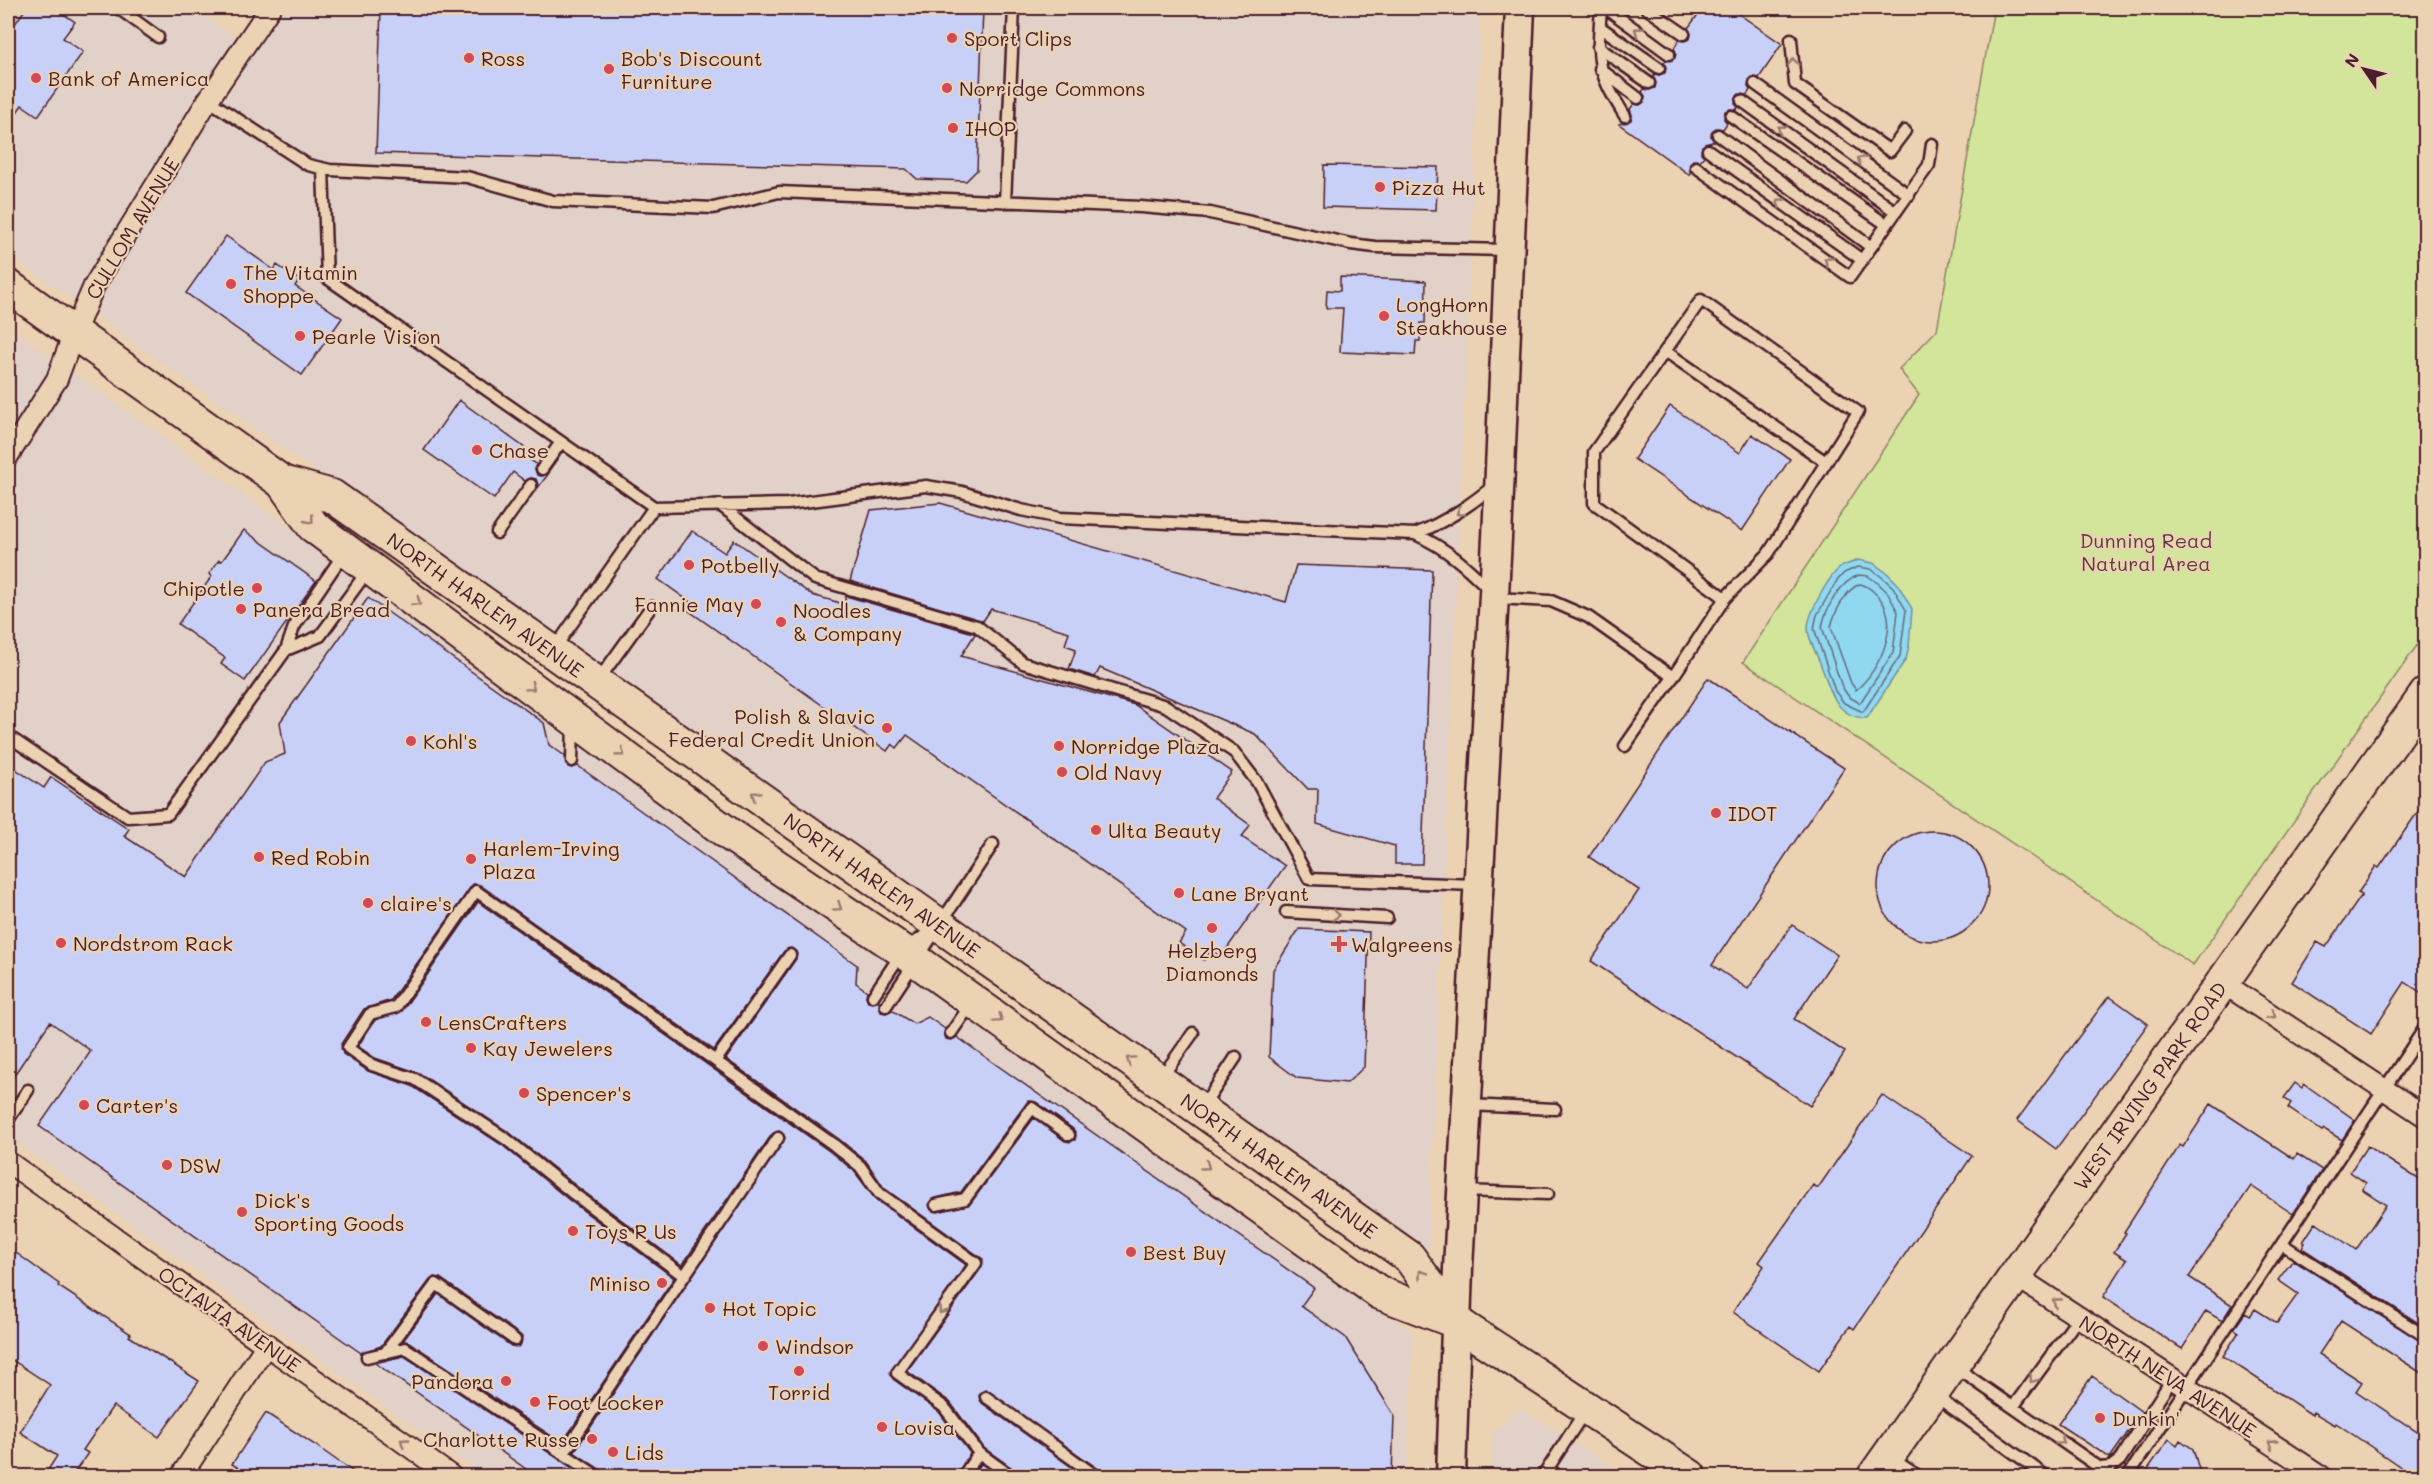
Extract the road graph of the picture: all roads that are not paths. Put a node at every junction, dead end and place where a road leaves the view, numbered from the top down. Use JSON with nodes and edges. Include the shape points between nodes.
{"nodes":[{"id":1,"x":118,"y":8,"type":"edge"},
{"id":2,"x":270,"y":8,"type":"edge"},
{"id":3,"x":1014,"y":8,"type":"edge"},
{"id":4,"x":1520,"y":8,"type":"edge"},
{"id":5,"x":1601,"y":8,"type":"edge"},
{"id":6,"x":1606,"y":8,"type":"edge"},
{"id":7,"x":1646,"y":8,"type":"edge"},
{"id":8,"x":1600,"y":27,"type":"junction"},
{"id":9,"x":1684,"y":34,"type":"dead end"},
{"id":10,"x":158,"y":37,"type":"dead end"},
{"id":11,"x":1791,"y":39,"type":"dead end"},
{"id":12,"x":1598,"y":47,"type":"junction"},
{"id":13,"x":1669,"y":54,"type":"dead end"},
{"id":14,"x":1599,"y":68,"type":"junction"},
{"id":15,"x":1659,"y":68,"type":"dead end"},
{"id":16,"x":1649,"y":83,"type":"dead end"},
{"id":17,"x":1755,"y":84,"type":"dead end"},
{"id":18,"x":1638,"y":98,"type":"dead end"},
{"id":19,"x":208,"y":100,"type":"junction"},
{"id":20,"x":1742,"y":101,"type":"dead end"},
{"id":21,"x":1625,"y":116,"type":"dead end"},
{"id":22,"x":1731,"y":116,"type":"dead end"},
{"id":23,"x":1905,"y":131,"type":"dead end"},
{"id":24,"x":1718,"y":135,"type":"dead end"},
{"id":25,"x":1932,"y":144,"type":"dead end"},
{"id":26,"x":1708,"y":150,"type":"dead end"},
{"id":27,"x":1696,"y":167,"type":"dead end"},
{"id":28,"x":323,"y":169,"type":"junction"},
{"id":29,"x":1909,"y":195,"type":"junction"},
{"id":30,"x":1005,"y":202,"type":"junction"},
{"id":31,"x":1896,"y":213,"type":"junction"},
{"id":32,"x":1887,"y":225,"type":"junction"},
{"id":33,"x":1871,"y":247,"type":"junction"},
{"id":34,"x":1510,"y":250,"type":"junction"},
{"id":35,"x":1862,"y":260,"type":"junction"},
{"id":36,"x":8,"y":286,"type":"edge"},
{"id":37,"x":74,"y":333,"type":"junction"},
{"id":38,"x":1665,"y":351,"type":"junction"},
{"id":39,"x":561,"y":442,"type":"junction"},
{"id":40,"x":8,"y":456,"type":"edge"},
{"id":41,"x":1826,"y":462,"type":"junction"},
{"id":42,"x":542,"y":469,"type":"dead end"},
{"id":43,"x":1500,"y":481,"type":"junction"},
{"id":44,"x":282,"y":482,"type":"junction"},
{"id":45,"x":531,"y":485,"type":"dead end"},
{"id":46,"x":720,"y":505,"type":"junction"},
{"id":47,"x":654,"y":507,"type":"junction"},
{"id":48,"x":497,"y":533,"type":"dead end"},
{"id":49,"x":1415,"y":534,"type":"junction"},
{"id":50,"x":358,"y":559,"type":"junction"},
{"id":51,"x":1494,"y":596,"type":"junction"},
{"id":52,"x":1725,"y":597,"type":"junction"},
{"id":53,"x":651,"y":607,"type":"dead end"},
{"id":54,"x":286,"y":650,"type":"junction"},
{"id":55,"x":552,"y":651,"type":"junction"},
{"id":56,"x":1672,"y":677,"type":"junction"},
{"id":57,"x":597,"y":682,"type":"junction"},
{"id":58,"x":2426,"y":694,"type":"edge"},
{"id":59,"x":574,"y":718,"type":"junction"},
{"id":60,"x":8,"y":736,"type":"edge"},
{"id":61,"x":1624,"y":746,"type":"dead end"},
{"id":62,"x":572,"y":761,"type":"dead end"},
{"id":63,"x":993,"y":844,"type":"dead end"},
{"id":64,"x":1479,"y":885,"type":"junction"},
{"id":65,"x":1286,"y":912,"type":"dead end"},
{"id":66,"x":1386,"y":918,"type":"dead end"},
{"id":67,"x":940,"y":925,"type":"junction"},
{"id":68,"x":790,"y":955,"type":"dead end"},
{"id":69,"x":910,"y":956,"type":"junction"},
{"id":70,"x":2223,"y":983,"type":"junction"},
{"id":71,"x":873,"y":996,"type":"dead end"},
{"id":72,"x":974,"y":1001,"type":"junction"},
{"id":73,"x":886,"y":1006,"type":"dead end"},
{"id":74,"x":2426,"y":1026,"type":"edge"},
{"id":75,"x":951,"y":1033,"type":"dead end"},
{"id":76,"x":1193,"y":1033,"type":"dead end"},
{"id":77,"x":1236,"y":1057,"type":"dead end"},
{"id":78,"x":716,"y":1060,"type":"junction"},
{"id":79,"x":1159,"y":1081,"type":"junction"},
{"id":80,"x":2384,"y":1089,"type":"junction"},
{"id":81,"x":28,"y":1090,"type":"dead end"},
{"id":82,"x":1467,"y":1105,"type":"junction"},
{"id":83,"x":1555,"y":1109,"type":"dead end"},
{"id":84,"x":1200,"y":1110,"type":"junction"},
{"id":85,"x":2426,"y":1117,"type":"edge"},
{"id":86,"x":8,"y":1120,"type":"edge"},
{"id":87,"x":1069,"y":1135,"type":"dead end"},
{"id":88,"x":778,"y":1138,"type":"dead end"},
{"id":89,"x":8,"y":1162,"type":"edge"},
{"id":90,"x":1463,"y":1191,"type":"junction"},
{"id":91,"x":1548,"y":1194,"type":"dead end"},
{"id":92,"x":936,"y":1205,"type":"dead end"},
{"id":93,"x":2282,"y":1244,"type":"junction"},
{"id":94,"x":684,"y":1276,"type":"junction"},
{"id":95,"x":2016,"y":1276,"type":"junction"},
{"id":96,"x":2079,"y":1317,"type":"junction"},
{"id":97,"x":1456,"y":1322,"type":"junction"},
{"id":98,"x":2426,"y":1337,"type":"edge"},
{"id":99,"x":515,"y":1340,"type":"dead end"},
{"id":100,"x":267,"y":1344,"type":"junction"},
{"id":101,"x":385,"y":1353,"type":"junction"},
{"id":102,"x":367,"y":1357,"type":"dead end"},
{"id":103,"x":1952,"y":1365,"type":"junction"},
{"id":104,"x":2180,"y":1384,"type":"junction"},
{"id":105,"x":1932,"y":1393,"type":"junction"},
{"id":106,"x":986,"y":1397,"type":"dead end"},
{"id":107,"x":2013,"y":1407,"type":"junction"},
{"id":108,"x":1587,"y":1409,"type":"junction"},
{"id":109,"x":564,"y":1453,"type":"junction"},
{"id":110,"x":979,"y":1453,"type":"junction"},
{"id":111,"x":1881,"y":1466,"type":"edge"},
{"id":112,"x":1448,"y":1469,"type":"edge"},
{"id":113,"x":1545,"y":1473,"type":"edge"},
{"id":114,"x":181,"y":1476,"type":"edge"},
{"id":115,"x":451,"y":1476,"type":"edge"},
{"id":116,"x":597,"y":1476,"type":"edge"},
{"id":117,"x":963,"y":1476,"type":"edge"},
{"id":118,"x":1011,"y":1476,"type":"edge"},
{"id":119,"x":1096,"y":1476,"type":"edge"},
{"id":120,"x":1558,"y":1476,"type":"edge"},
{"id":121,"x":1690,"y":1476,"type":"edge"},
{"id":122,"x":1918,"y":1476,"type":"edge"},
{"id":123,"x":2046,"y":1476,"type":"edge"},
{"id":124,"x":2128,"y":1476,"type":"edge"},
{"id":125,"x":2320,"y":1476,"type":"edge"}],
"edges":[{"from":1,"to":10,"type":"lane"},
{"from":2,"to":19,"type":"street","name":"CULLOM AVENUE"},
{"from":3,"to":30,"type":"lane"},
{"from":4,"to":34,"type":"main road"},
{"from":5,"to":8,"type":"lane"},
{"from":13,"to":6,"type":"lane","one_way":true},
{"from":7,"to":9,"type":"lane"},
{"from":8,"to":12,"type":"lane"},
{"from":8,"to":15,"type":"lane"},
{"from":23,"to":11,"type":"lane","one_way":true,"via":[[1890,151],[1795,84]]},
{"from":12,"to":14,"type":"lane"},
{"from":12,"to":16,"type":"lane"},
{"from":14,"to":18,"type":"lane"},
{"from":14,"to":21,"type":"lane"},
{"from":29,"to":17,"type":"lane","one_way":true},
{"from":19,"to":28,"type":"lane","via":[[308,165]]},
{"from":19,"to":37,"type":"street","name":"CULLOM AVENUE","via":[[94,286]]},
{"from":31,"to":20,"type":"lane","one_way":true},
{"from":22,"to":32,"type":"lane"},
{"from":24,"to":33,"type":"lane"},
{"from":25,"to":29,"type":"lane","via":[[1929,165]]},
{"from":35,"to":26,"type":"lane","one_way":true},
{"from":35,"to":27,"type":"lane","one_way":true,"via":[[1850,277]]},
{"from":28,"to":30,"type":"lane","via":[[467,177],[553,201],[713,208],[779,192]]},
{"from":28,"to":39,"type":"lane","via":[[327,278]]},
{"from":29,"to":31,"type":"lane"},
{"from":30,"to":34,"type":"lane","via":[[1210,213],[1375,247]]},
{"from":31,"to":32,"type":"lane"},
{"from":32,"to":33,"type":"lane"},
{"from":33,"to":35,"type":"lane"},
{"from":34,"to":43,"type":"main road"},
{"from":36,"to":37,"type":"main road","name":"NORTH HARLEM AVENUE"},
{"from":37,"to":40,"type":"street","name":"CULLOM AVENUE","via":[[57,379]]},
{"from":37,"to":44,"type":"main road","name":"NORTH HARLEM AVENUE"},
{"from":38,"to":41,"type":"lane"},
{"from":38,"to":41,"type":"lane","via":[[1701,300],[1858,412]]},
{"from":38,"to":52,"type":"lane","via":[[1594,452],[1594,503]]},
{"from":39,"to":42,"type":"lane"},
{"from":39,"to":47,"type":"lane"},
{"from":41,"to":52,"type":"lane","via":[[1768,554]]},
{"from":43,"to":49,"type":"lane","one_way":true,"via":[[1441,524]]},
{"from":43,"to":51,"type":"main road"},
{"from":44,"to":50,"type":"main road","name":"NORTH HARLEM AVENUE","one_way":true,"via":[[313,526]]},
{"from":44,"to":55,"type":"main road","name":"NORTH HARLEM AVENUE","via":[[332,496]]},
{"from":45,"to":48,"type":"lane"},
{"from":46,"to":47,"type":"lane"},
{"from":46,"to":49,"type":"lane","via":[[788,504],[926,486],[1060,519]]},
{"from":46,"to":64,"type":"lane","via":[[815,579],[977,627],[1023,663],[1166,706],[1234,752],[1257,782],[1309,879]]},
{"from":47,"to":55,"type":"lane"},
{"from":49,"to":51,"type":"lane","via":[[1440,545]]},
{"from":50,"to":54,"type":"lane","via":[[294,627]]},
{"from":50,"to":54,"type":"lane","via":[[320,636]]},
{"from":50,"to":59,"type":"main road","name":"NORTH HARLEM AVENUE","one_way":true},
{"from":51,"to":56,"type":"lane","via":[[1551,601],[1588,618]]},
{"from":51,"to":64,"type":"main road"},
{"from":52,"to":56,"type":"lane"},
{"from":53,"to":57,"type":"lane"},
{"from":54,"to":60,"type":"lane","via":[[168,814],[128,817]]},
{"from":55,"to":57,"type":"main road","name":"NORTH HARLEM AVENUE"},
{"from":56,"to":61,"type":"lane"},
{"from":57,"to":59,"type":"main road"},
{"from":67,"to":57,"type":"main road","name":"NORTH HARLEM AVENUE","one_way":true},
{"from":58,"to":70,"type":"main road","name":"WEST IRVING PARK ROAD"},
{"from":59,"to":62,"type":"lane"},
{"from":59,"to":69,"type":"main road","name":"NORTH HARLEM AVENUE","one_way":true,"via":[[729,834]]},
{"from":63,"to":67,"type":"lane"},
{"from":64,"to":82,"type":"main road"},
{"from":65,"to":66,"type":"lane","one_way":true},
{"from":67,"to":69,"type":"lane"},
{"from":67,"to":69,"type":"lane"},
{"from":79,"to":67,"type":"main road","name":"NORTH HARLEM AVENUE","one_way":true},
{"from":68,"to":78,"type":"lane"},
{"from":69,"to":71,"type":"lane"},
{"from":69,"to":72,"type":"main road","name":"NORTH HARLEM AVENUE"},
{"from":69,"to":73,"type":"lane"},
{"from":70,"to":80,"type":"street","one_way":true},
{"from":70,"to":95,"type":"main road","name":"WEST IRVING PARK ROAD"},
{"from":72,"to":75,"type":"lane"},
{"from":72,"to":97,"type":"main road","name":"NORTH HARLEM AVENUE","one_way":true,"via":[[1380,1293]]},
{"from":74,"to":80,"type":"lane"},
{"from":76,"to":79,"type":"lane"},
{"from":77,"to":84,"type":"lane"},
{"from":78,"to":94,"type":"lane","via":[[476,891],[396,1007],[370,1014],[348,1048],[372,1065],[415,1080],[506,1139]]},
{"from":78,"to":110,"type":"lane","one_way":true,"via":[[834,1145],[860,1166],[879,1193],[976,1263],[897,1373],[944,1407]]},
{"from":79,"to":84,"type":"main road","name":"NORTH HARLEM AVENUE"},
{"from":80,"to":85,"type":"street"},
{"from":80,"to":93,"type":"lane"},
{"from":81,"to":86,"type":"lane"},
{"from":82,"to":83,"type":"lane"},
{"from":82,"to":90,"type":"main road"},
{"from":97,"to":84,"type":"main road","name":"NORTH HARLEM AVENUE","one_way":true,"via":[[1409,1257]]},
{"from":87,"to":92,"type":"lane","via":[[1032,1108],[965,1199]]},
{"from":88,"to":94,"type":"lane"},
{"from":89,"to":100,"type":"street","name":"OCTAVIA AVENUE"},
{"from":90,"to":91,"type":"lane"},
{"from":90,"to":97,"type":"main road"},
{"from":93,"to":98,"type":"lane"},
{"from":93,"to":104,"type":"lane"},
{"from":94,"to":109,"type":"lane"},
{"from":96,"to":95,"type":"street","name":"NORTH NEVA AVENUE","one_way":true},
{"from":95,"to":103,"type":"main road","name":"WEST IRVING PARK ROAD"},
{"from":96,"to":104,"type":"street","name":"NORTH NEVA AVENUE"},
{"from":96,"to":107,"type":"lane","one_way":true},
{"from":97,"to":108,"type":"main road","name":"NORTH HARLEM AVENUE"},
{"from":97,"to":112,"type":"main road"},
{"from":99,"to":101,"type":"lane","via":[[436,1284]]},
{"from":100,"to":114,"type":"street"},
{"from":115,"to":100,"type":"street","name":"OCTAVIA AVENUE","one_way":true},
{"from":101,"to":102,"type":"lane"},
{"from":101,"to":109,"type":"lane","via":[[405,1348]]},
{"from":103,"to":105,"type":"main road","name":"WEST IRVING PARK ROAD"},
{"from":103,"to":107,"type":"lane"},
{"from":107,"to":104,"type":"lane","one_way":true,"via":[[2100,1468],[2111,1467]]},
{"from":104,"to":124,"type":"lane"},
{"from":125,"to":104,"type":"street","name":"NORTH NEVA AVENUE","one_way":true},
{"from":105,"to":111,"type":"main road","name":"WEST IRVING PARK ROAD"},
{"from":105,"to":123,"type":"lane"},
{"from":106,"to":119,"type":"lane"},
{"from":108,"to":113,"type":"lane"},
{"from":108,"to":121,"type":"main road","name":"NORTH HARLEM AVENUE"},
{"from":109,"to":116,"type":"lane"},
{"from":110,"to":117,"type":"lane"},
{"from":110,"to":118,"type":"lane"},
{"from":111,"to":122,"type":"lane"},
{"from":113,"to":120,"type":"lane"}]}
